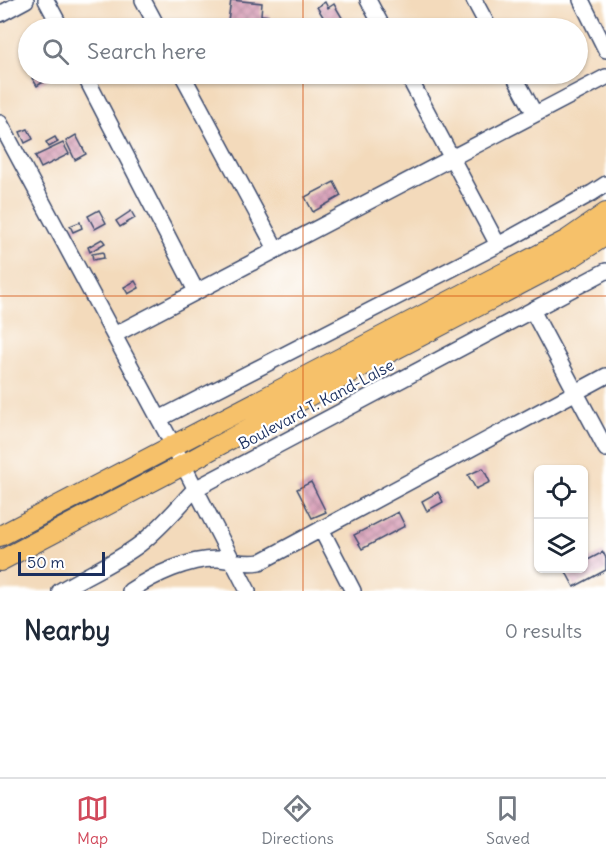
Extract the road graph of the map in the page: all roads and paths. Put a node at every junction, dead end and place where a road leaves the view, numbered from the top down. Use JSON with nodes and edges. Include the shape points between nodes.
{"nodes":[{"id":1,"x":26,"y":0,"type":"edge"},
{"id":2,"x":46,"y":0,"type":"edge"},
{"id":3,"x":142,"y":0,"type":"edge"},
{"id":4,"x":368,"y":0,"type":"edge"},
{"id":5,"x":474,"y":0,"type":"edge"},
{"id":6,"x":581,"y":0,"type":"edge"},
{"id":7,"x":0,"y":14,"type":"edge"},
{"id":8,"x":56,"y":18,"type":"edge"},
{"id":9,"x":152,"y":18,"type":"edge"},
{"id":10,"x":378,"y":18,"type":"edge"},
{"id":11,"x":484,"y":18,"type":"edge"},
{"id":12,"x":606,"y":50,"type":"edge"},
{"id":13,"x":606,"y":77,"type":"edge"},
{"id":14,"x":89,"y":84,"type":"edge"},
{"id":15,"x":187,"y":84,"type":"edge"},
{"id":16,"x":412,"y":84,"type":"edge"},
{"id":17,"x":518,"y":84,"type":"edge"},
{"id":18,"x":535,"y":114,"type":"junction"},
{"id":19,"x":0,"y":123,"type":"edge"},
{"id":20,"x":452,"y":158,"type":"junction"},
{"id":21,"x":606,"y":184,"type":"edge"},
{"id":22,"x":606,"y":213,"type":"edge"},
{"id":23,"x":606,"y":235,"type":"edge"},
{"id":24,"x":498,"y":245,"type":"junction"},
{"id":25,"x":276,"y":249,"type":"junction"},
{"id":26,"x":606,"y":271,"type":"edge"},
{"id":27,"x":196,"y":291,"type":"junction"},
{"id":28,"x":532,"y":310,"type":"junction"},
{"id":29,"x":114,"y":335,"type":"junction"},
{"id":30,"x":606,"y":376,"type":"edge"},
{"id":31,"x":576,"y":392,"type":"junction"},
{"id":32,"x":159,"y":419,"type":"junction"},
{"id":33,"x":172,"y":445,"type":"junction"},
{"id":34,"x":606,"y":449,"type":"edge"},
{"id":35,"x":183,"y":465,"type":"junction"},
{"id":36,"x":195,"y":489,"type":"junction"},
{"id":37,"x":321,"y":529,"type":"junction"},
{"id":38,"x":0,"y":536,"type":"edge"},
{"id":39,"x":0,"y":561,"type":"edge"},
{"id":40,"x":234,"y":561,"type":"junction"},
{"id":41,"x":60,"y":591,"type":"edge"},
{"id":42,"x":130,"y":591,"type":"edge"},
{"id":43,"x":248,"y":591,"type":"edge"},
{"id":44,"x":353,"y":591,"type":"edge"}],
"edges":[{"from":1,"to":7,"type":"street"},
{"from":2,"to":8,"type":"street"},
{"from":3,"to":9,"type":"street"},
{"from":4,"to":10,"type":"street"},
{"from":5,"to":11,"type":"street"},
{"from":6,"to":12,"type":"street"},
{"from":13,"to":18,"type":"street"},
{"from":14,"to":27,"type":"street"},
{"from":15,"to":25,"type":"street"},
{"from":16,"to":20,"type":"street"},
{"from":17,"to":18,"type":"street"},
{"from":18,"to":20,"type":"street"},
{"from":19,"to":29,"type":"street"},
{"from":20,"to":24,"type":"street"},
{"from":20,"to":25,"type":"street"},
{"from":21,"to":24,"type":"street"},
{"from":22,"to":33,"type":"main road","via":[[567,240]]},
{"from":23,"to":35,"type":"main road","via":[[572,257]]},
{"from":24,"to":32,"type":"street"},
{"from":25,"to":27,"type":"street"},
{"from":26,"to":28,"type":"street","name":"Boulevard T. Kand-Lalse"},
{"from":27,"to":29,"type":"street"},
{"from":28,"to":31,"type":"street"},
{"from":28,"to":36,"type":"street","name":"Boulevard T. Kand-Lalse"},
{"from":29,"to":32,"type":"street"},
{"from":30,"to":31,"type":"street"},
{"from":31,"to":34,"type":"street"},
{"from":31,"to":37,"type":"street"},
{"from":32,"to":33,"type":"street"},
{"from":33,"to":35,"type":"street"},
{"from":33,"to":38,"type":"main road"},
{"from":35,"to":36,"type":"street"},
{"from":35,"to":39,"type":"main road"},
{"from":36,"to":40,"type":"street"},
{"from":36,"to":41,"type":"street","name":"Boulevard T. Kand-Lalse","via":[[138,546]]},
{"from":37,"to":40,"type":"street","via":[[260,562]]},
{"from":37,"to":44,"type":"street"},
{"from":40,"to":42,"type":"street","via":[[216,559],[187,564]]},
{"from":40,"to":43,"type":"street"}]}
